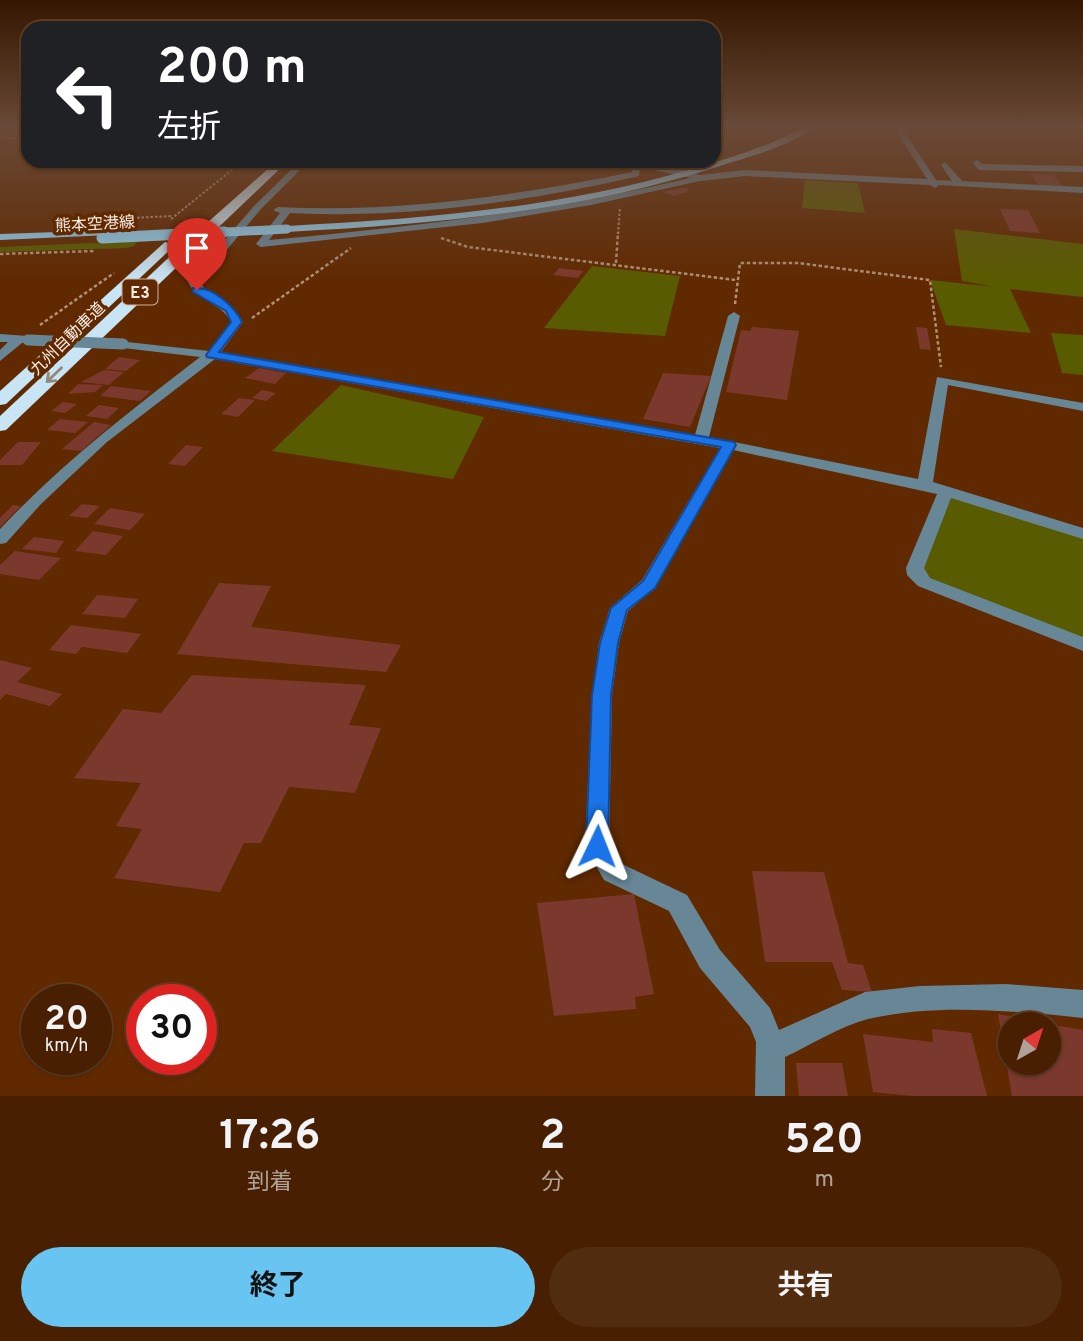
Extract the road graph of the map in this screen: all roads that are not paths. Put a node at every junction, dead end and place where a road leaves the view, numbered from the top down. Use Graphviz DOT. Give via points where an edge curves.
graph roads {
  1 [pos="245,179"];
  2 [pos="262,179"];
  3 [pos="286,179"];
  4 [pos="609,179"];
  5 [pos="654,179"];
  6 [pos="670,179"];
  7 [pos="843,179"];
  8 [pos="931,179"];
  9 [pos="956,179"];
  10 [pos="935,185"];
  11 [pos="961,186"];
  12 [pos="1083,190"];
  13 [pos="257,208"];
  14 [pos="288,211"];
  15 [pos="106,235"];
  16 [pos="0,237"];
  17 [pos="0,243"];
  18 [pos="734,316"];
  19 [pos="0,338"];
  20 [pos="23,340"];
  21 [pos="212,355"];
  22 [pos="0,357"];
  23 [pos="0,400"];
  24 [pos="1083,407"];
  25 [pos="0,426"];
  26 [pos="701,439"];
  27 [pos="729,445"];
  28 [pos="925,485"];
  29 [pos="946,491"];
  30 [pos="1083,534"];
  31 [pos="0,539"];
  32 [pos="1083,644"];
  33 [pos="1083,1004"];
  34 [pos="771,1048"];
  35 [pos="770,1096"];
  1 -- 23 [label="highway, 九州自動車道 / E3"];
  2 -- 25 [label="highway, 九州自動車道 / E3, one-way"];
  3 -- 13 [label="street"];
  4 -- 14 [label="street" via="538,193 412,207"];
  5 -- 15 [label="main road, 熊本空港線, bridge" via="490,207 289,227"];
  6 -- 14 [label="street" via="621,197 411,230 261,244"];
  7 -- 10 [label="street"];
  8 -- 10 [label="street"];
  9 -- 11 [label="street"];
  10 -- 11 [label="street"];
  11 -- 12 [label="street"];
  13 -- 14 [label="street"];
  13 -- 21 [label="street" via="194,282 201,295 230,309 237,322"];
  15 -- 16 [label="main road, 熊本空港線"];
  15 -- 17 [label="main road, 熊本空港線"];
  18 -- 26 [label="street"];
  19 -- 20 [label="street"];
  20 -- 21 [label="street, bridge" via="123,344"];
  20 -- 22 [label="street"];
  21 -- 26 [label="street"];
  21 -- 31 [label="street" via="102,439"];
  24 -- 28 [label="street" via="942,380"];
  26 -- 27 [label="street"];
  27 -- 28 [label="street"];
  27 -- 34 [label="street" via="649,584 619,608 602,695 597,846 613,872 678,903 710,959 760,1018"];
  28 -- 29 [label="street"];
  29 -- 30 [label="street"];
  29 -- 32 [label="street" via="916,575"];
  33 -- 34 [label="street" via="1006,997 920,999 866,1006"];
  34 -- 35 [label="street"];
}
